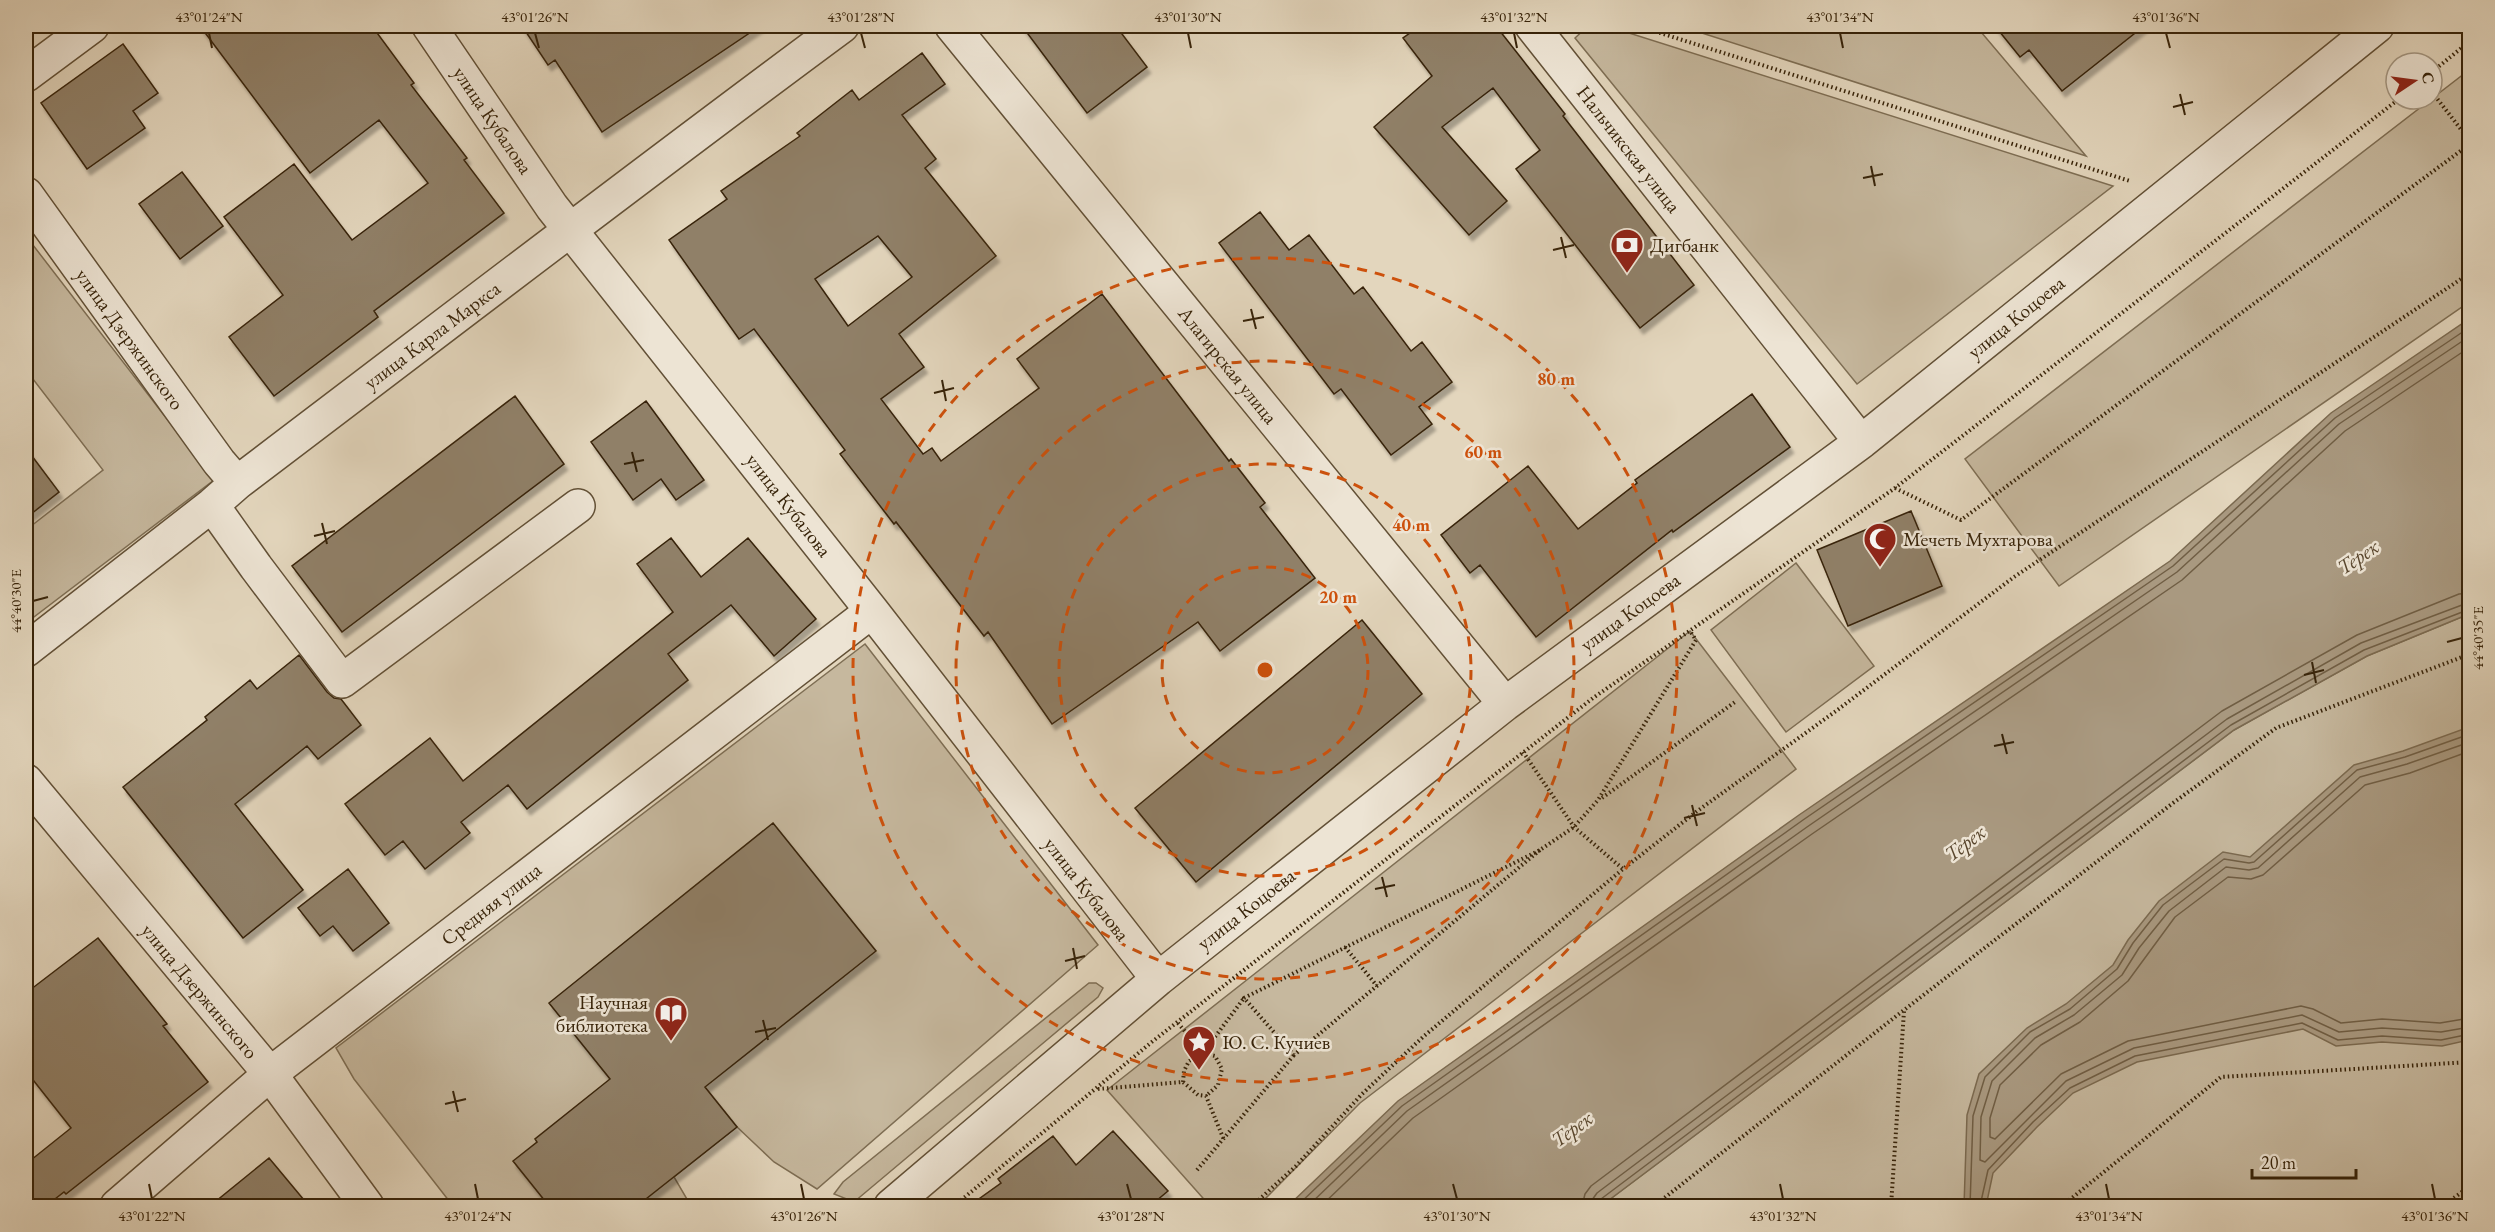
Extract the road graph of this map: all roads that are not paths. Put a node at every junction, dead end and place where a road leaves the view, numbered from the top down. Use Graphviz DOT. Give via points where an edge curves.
graph roads {
  1 [pos="93,26"];
  2 [pos="429,26"];
  3 [pos="842,26"];
  4 [pos="952,26"];
  5 [pos="1532,26"];
  6 [pos="2377,26"];
  7 [pos="26,75"];
  8 [pos="26,194"];
  9 [pos="570,229"];
  10 [pos="1861,442"];
  11 [pos="237,483"];
  12 [pos="212,505"];
  13 [pos="578,506"];
  14 [pos="872,611"];
  15 [pos="26,650"];
  16 [pos="1505,704"];
  17 [pos="26,781"];
  18 [pos="1158,979"];
  19 [pos="270,1074"];
  20 [pos="117,1206"];
  21 [pos="367,1206"];
  22 [pos="891,1206"];
  1 -- 7 [label="street"];
  2 -- 9 [label="street, улица Кубалова"];
  3 -- 9 [label="street, улица Карла Маркса"];
  4 -- 16 [label="street, Алагирская улица"];
  5 -- 10 [label="street, Нальчикская улица"];
  6 -- 10 [label="street, улица Коцоева"];
  8 -- 11 [label="street, улица Дзержинского"];
  9 -- 11 [label="street, улица Карла Маркса"];
  9 -- 14 [label="street, улица Кубалова"];
  10 -- 16 [label="street, улица Коцоева"];
  11 -- 12 [label="street, улица Карла Маркса"];
  12 -- 13 [label="street" via="342,681"];
  12 -- 15 [label="street, улица Карла Маркса"];
  14 -- 18 [label="street, улица Кубалова"];
  14 -- 19 [label="street, Средняя улица"];
  16 -- 18 [label="street, улица Коцоева"];
  17 -- 19 [label="street, улица Дзержинского"];
  18 -- 22 [label="street, улица Коцоева"];
  19 -- 20 [label="street, Средняя улица"];
  19 -- 21 [label="street, улица Дзержинского"];
}
